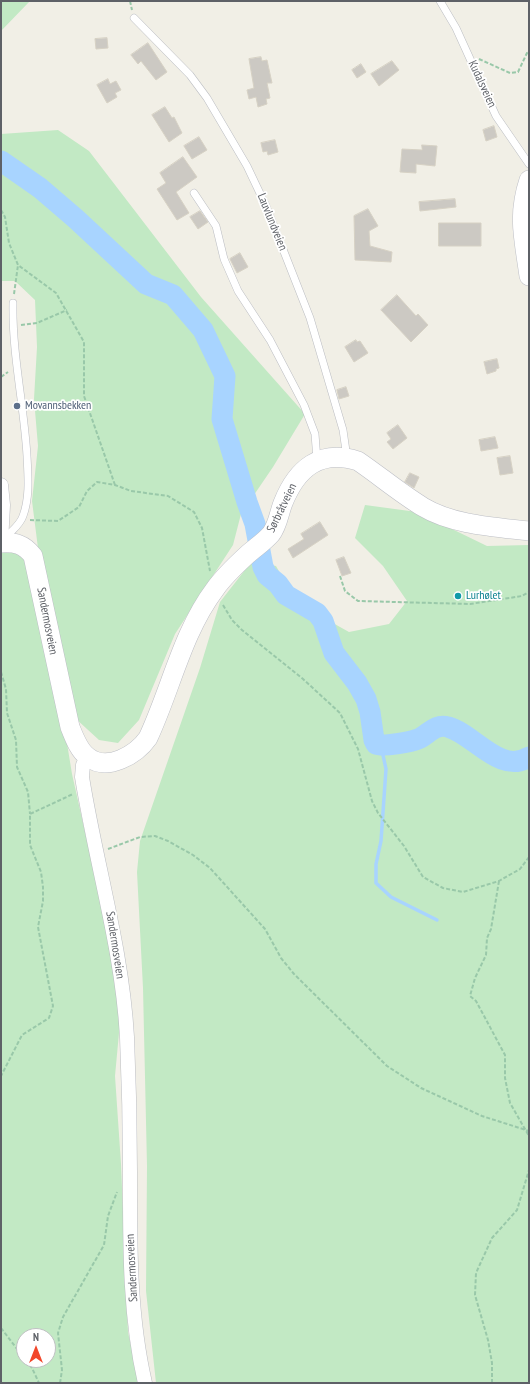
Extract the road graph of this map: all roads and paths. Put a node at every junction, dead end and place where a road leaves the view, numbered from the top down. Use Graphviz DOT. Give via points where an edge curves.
graph roads {
  1 [pos="440,1"];
  2 [pos="134,18"];
  3 [pos="529,52"];
  4 [pos="469,56"];
  5 [pos="529,164"];
  6 [pos="529,180"];
  7 [pos="194,193"];
  8 [pos="1,210"];
  9 [pos="18,265"];
  10 [pos="529,276"];
  11 [pos="13,303"];
  12 [pos="67,310"];
  13 [pos="13,326"];
  14 [pos="347,458"];
  15 [pos="317,460"];
  16 [pos="1,485"];
  17 [pos="115,485"];
  18 [pos="21,520"];
  19 [pos="529,531"];
  20 [pos="1,543"];
  21 [pos="340,576"];
  22 [pos="214,590"];
  23 [pos="529,592"];
  24 [pos="1,672"];
  25 [pos="88,758"];
  26 [pos="84,791"];
  27 [pos="30,814"];
  28 [pos="97,851"];
  29 [pos="529,857"];
  30 [pos="499,881"];
  31 [pos="1,1083"];
  32 [pos="525,1131"];
  33 [pos="529,1131"];
  34 [pos="529,1136"];
  35 [pos="529,1170"];
  36 [pos="118,1190"];
  37 [pos="1,1328"];
  38 [pos="16,1348"];
  39 [pos="32,1368"];
  40 [pos="39,1383"];
  41 [pos="60,1383"];
  42 [pos="145,1383"];
  43 [pos="492,1383"];
  1 -- 4 [label="lane, Kudalsveien"];
  2 -- 14 [label="lane, Lauvlundveien" via="144,31 182,65 197,84 250,172 310,318 343,430"];
  3 -- 4 [label="path" via="518,72 510,73"];
  4 -- 5 [label="lane, Kudalsveien" via="496,116"];
  6 -- 10 [label="street" via="521,220"];
  7 -- 15 [label="lane" via="216,226 224,259 238,291 274,346 304,405 315,434"];
  8 -- 9 [label="path" via="5,217 9,243"];
  9 -- 11 [label="path"];
  9 -- 12 [label="path" via="56,293"];
  11 -- 13 [label="lane"];
  12 -- 13 [label="path" via="38,323"];
  12 -- 17 [label="path" via="84,342 84,396"];
  13 -- 18 [label="lane" via="28,474 28,490"];
  14 -- 15 [label="street"];
  14 -- 19 [label="street" via="358,461 424,508 442,516"];
  15 -- 22 [label="street, Sørbråtveien" via="304,468 292,484 275,527 266,539 224,576"];
  16 -- 20 [label="street"];
  17 -- 18 [label="path" via="97,482 87,491 79,507 58,521"];
  17 -- 22 [label="path" via="131,491 168,496 194,512 202,528"];
  18 -- 20 [label="lane"];
  20 -- 25 [label="street, Sandermosveien" via="18,544 29,550 33,556 67,719 77,743"];
  21 -- 23 [label="path" via="345,591 358,601 470,604 522,596"];
  22 -- 25 [label="street, Sørbråtveien" via="195,621 156,720 142,746 116,761"];
  22 -- 30 [label="path" via="232,620 242,630 308,683 340,713 358,749 372,801 378,813 404,846 423,877 443,888 463,892"];
  24 -- 27 [label="path" via="6,690 7,713 16,740 16,767 28,792"];
  25 -- 26 [label="street, Sandermosveien" via="82,770"];
  26 -- 27 [label="path"];
  26 -- 28 [label="street, Sandermosveien"];
  27 -- 31 [label="path" via="30,845 44,887 44,901 38,927 53,1006 49,1018 22,1035 1,1076"];
  28 -- 32 [label="path" via="140,837 155,836 168,840 193,855 210,868 265,929 281,958 294,974 387,1066 421,1088 482,1116"];
  28 -- 42 [label="street, Sandermosveien" via="118,951 127,1036 132,1273 135,1323"];
  29 -- 30 [label="path" via="520,869"];
  30 -- 32 [label="path" via="486,955 470,996 476,1001 505,1055 505,1078 510,1103"];
  32 -- 33 [label="path"];
  32 -- 34 [label="path"];
  35 -- 43 [label="path" via="517,1210 500,1226 492,1238 476,1273 475,1295 488,1340"];
  36 -- 41 [label="path" via="108,1216 104,1245 63,1317 58,1332 62,1370"];
  37 -- 38 [label="path"];
  39 -- 40 [label="path"];
}
